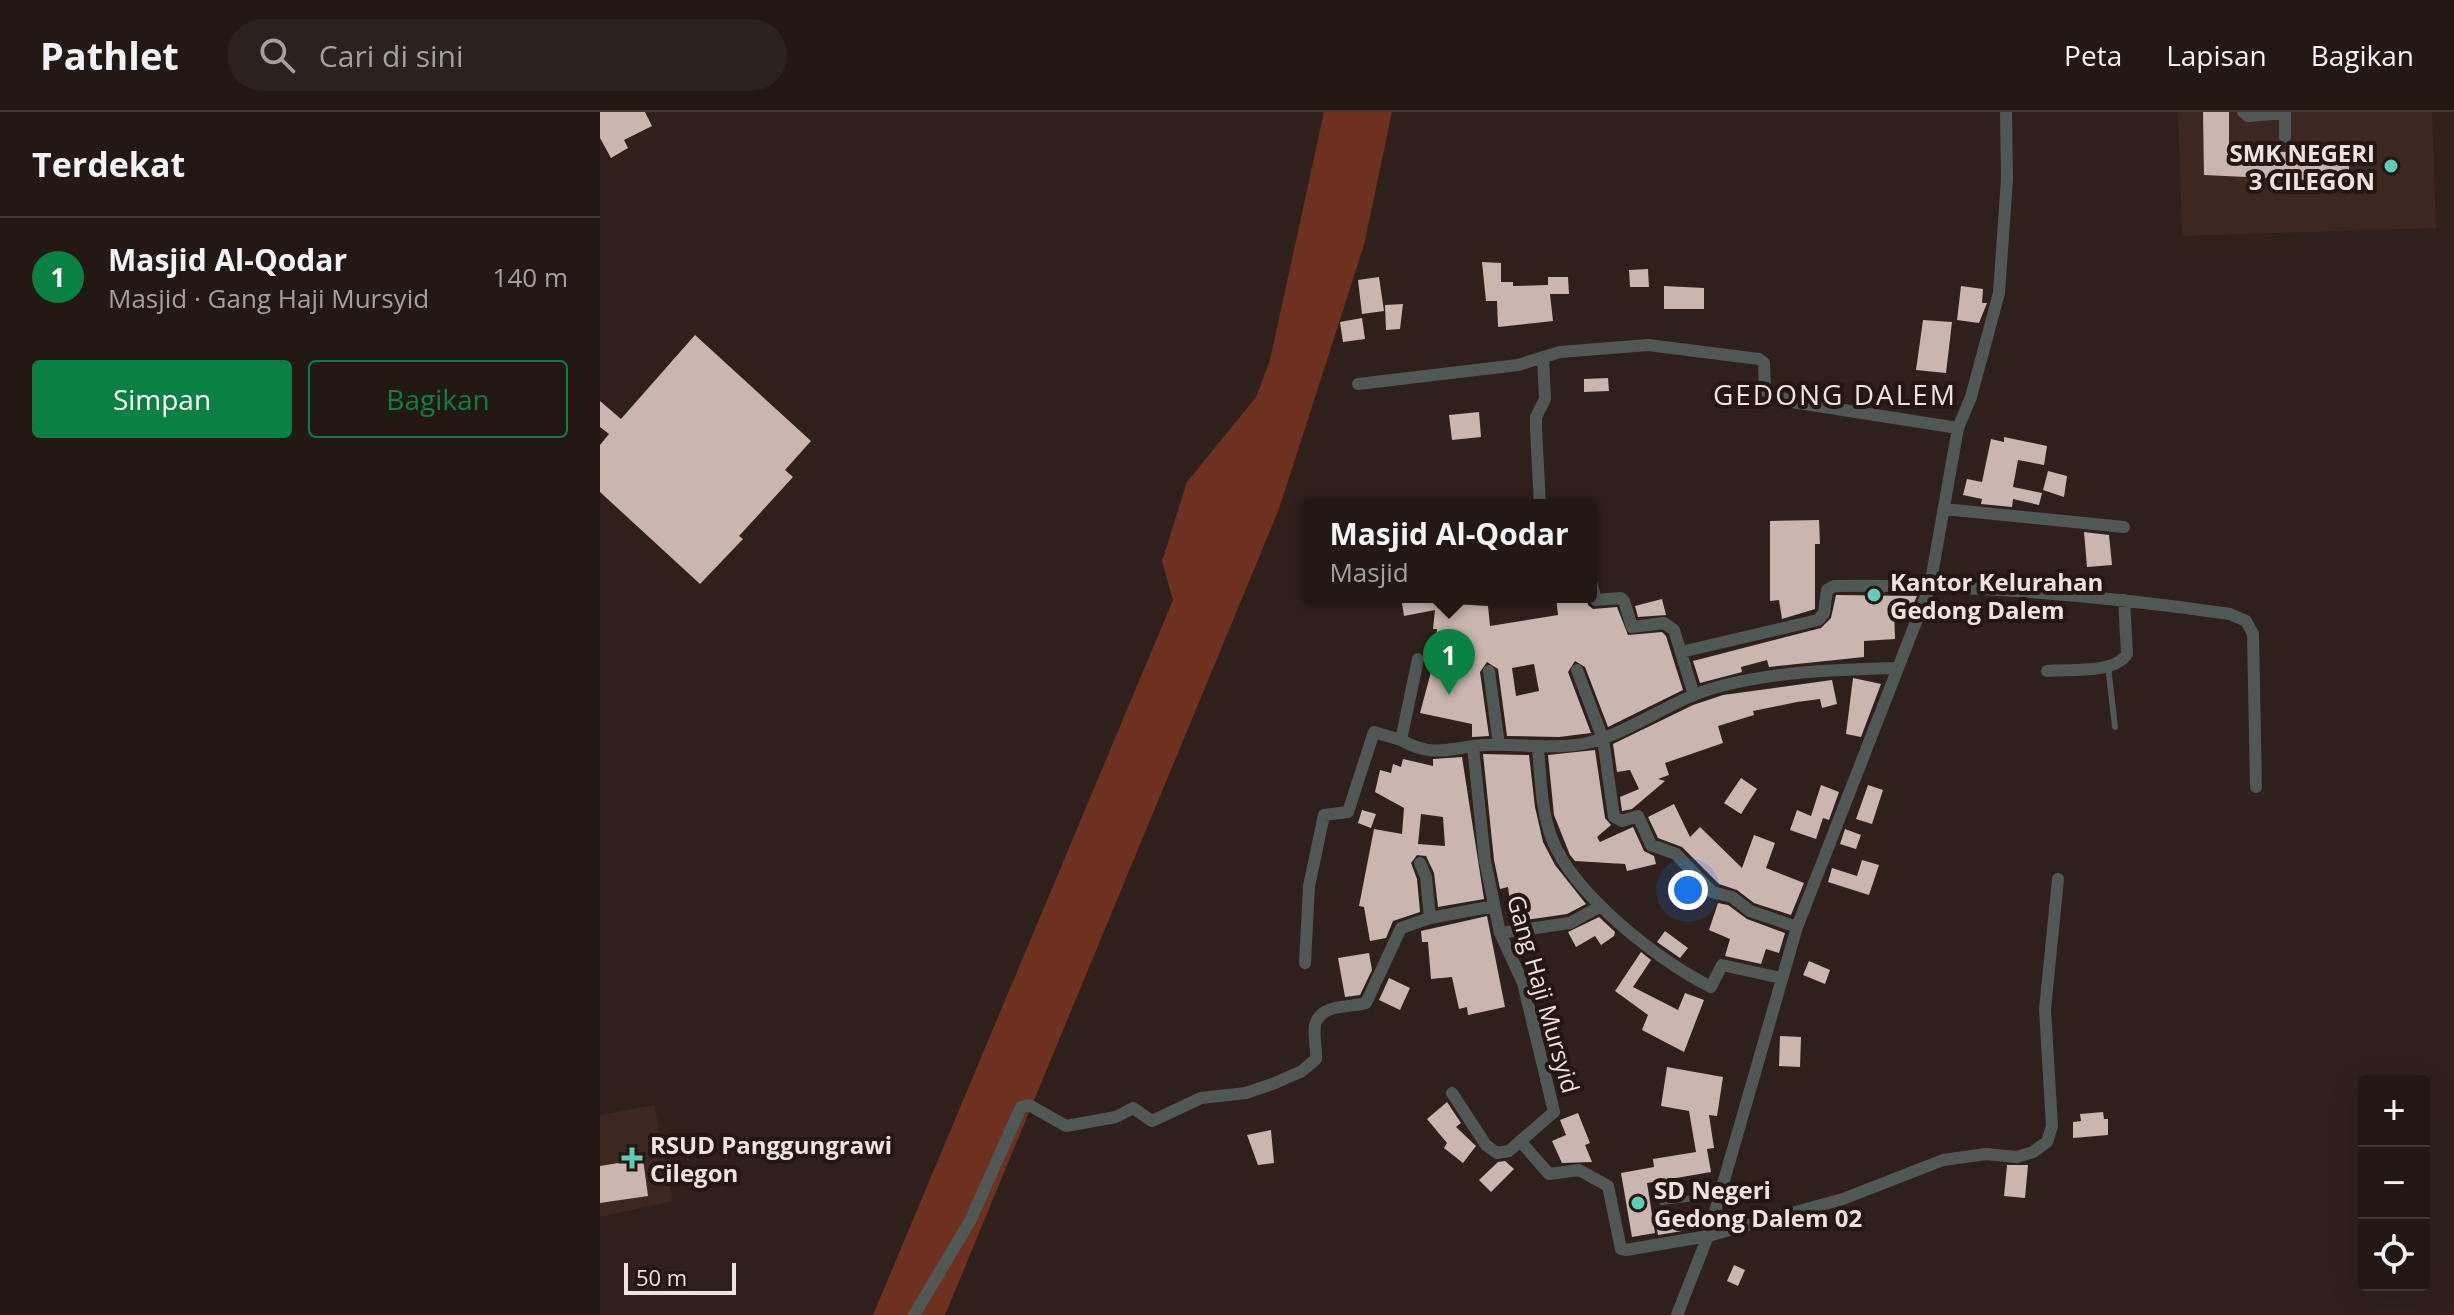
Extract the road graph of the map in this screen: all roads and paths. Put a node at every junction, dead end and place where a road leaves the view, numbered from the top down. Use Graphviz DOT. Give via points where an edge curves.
graph roads {
  1 [pos="2006,112"];
  2 [pos="2243,112"];
  3 [pos="2285,112"];
  4 [pos="2285,137"];
  5 [pos="1543,357"];
  6 [pos="1358,384"];
  7 [pos="1958,428"];
  8 [pos="1540,499"];
  9 [pos="1944,509"];
  10 [pos="2124,527"];
  11 [pos="1930,586"];
  12 [pos="2124,600"];
  13 [pos="1597,601"];
  14 [pos="1681,652"];
  15 [pos="1418,659"];
  16 [pos="2108,666"];
  17 [pos="1896,668"];
  18 [pos="1577,670"];
  19 [pos="1489,671"];
  20 [pos="2047,671"];
  21 [pos="1694,695"];
  22 [pos="2115,727"];
  23 [pos="1603,739"];
  24 [pos="1401,740"];
  25 [pos="1499,745"];
  26 [pos="1473,747"];
  27 [pos="1538,749"];
  28 [pos="2256,787"];
  29 [pos="1420,863"];
  30 [pos="2058,879"];
  31 [pos="1494,906"];
  32 [pos="1599,907"];
  33 [pos="1430,918"];
  34 [pos="1797,927"];
  35 [pos="1500,933"];
  36 [pos="1305,963"];
  37 [pos="1781,978"];
  38 [pos="1452,1093"];
  39 [pos="1521,1142"];
  40 [pos="1718,1195"];
  41 [pos="1662,1202"];
  42 [pos="1708,1236"];
  43 [pos="914,1315"];
  44 [pos="1677,1315"];
  1 -- 7 [label="street" via="1999,293"];
  2 -- 3 [label="street"];
  3 -- 4 [label="street"];
  5 -- 6 [label="street" via="1518,365"];
  5 -- 7 [label="street" via="1648,345 1734,354 1764,363 1765,391 1774,397"];
  5 -- 8 [label="street" via="1545,399 1536,417"];
  7 -- 9 [label="street"];
  9 -- 10 [label="street"];
  9 -- 11 [label="street"];
  11 -- 12 [label="street"];
  11 -- 14 [label="street" via="1832,587 1821,618"];
  11 -- 17 [label="street"];
  12 -- 16 [label="street" via="2127,654"];
  12 -- 28 [label="street" via="2230,614 2251,628 2256,651"];
  13 -- 14 [label="street" via="1621,598 1633,628 1668,625 1676,632"];
  14 -- 21 [label="street"];
  15 -- 24 [label="street"];
  16 -- 20 [label="street"];
  16 -- 22 [label="lane"];
  17 -- 21 [label="street" via="1790,672"];
  17 -- 34 [label="street"];
  18 -- 23 [label="street"];
  19 -- 25 [label="street"];
  21 -- 23 [label="street"];
  23 -- 27 [label="street"];
  23 -- 34 [label="street" via="1614,817 1622,821 1638,816 1651,845 1676,854 1712,892"];
  24 -- 26 [label="street" via="1448,752"];
  24 -- 36 [label="street" via="1374,732 1348,812 1324,815 1311,871"];
  25 -- 26 [label="street"];
  25 -- 27 [label="street"];
  26 -- 31 [label="street, Gang Haji Mursyid"];
  27 -- 32 [label="street" via="1551,837"];
  29 -- 33 [label="street"];
  30 -- 42 [label="street" via="2045,1009 2052,1126 2047,1142 2017,1157 1986,1154 1943,1160 1843,1199"];
  31 -- 33 [label="street"];
  31 -- 35 [label="street, Gang Haji Mursyid"];
  32 -- 35 [label="street" via="1570,923"];
  32 -- 37 [label="street" via="1667,964 1711,987 1722,965"];
  33 -- 43 [label="street" via="1401,928 1366,1003 1329,1010 1318,1018 1316,1059 1286,1078 1246,1093 1195,1100 1152,1121 1133,1108 1116,1117 1066,1126 1029,1105 1021,1107 970,1221"];
  34 -- 37 [label="street"];
  35 -- 39 [label="street, Gang Haji Mursyid" via="1523,983 1554,1106 1550,1117"];
  37 -- 40 [label="street"];
  38 -- 39 [label="street" via="1497,1153"];
  39 -- 42 [label="street" via="1549,1174 1579,1170 1608,1186 1621,1249"];
  40 -- 41 [label="lane"];
  40 -- 42 [label="street"];
  42 -- 44 [label="street"];
}
